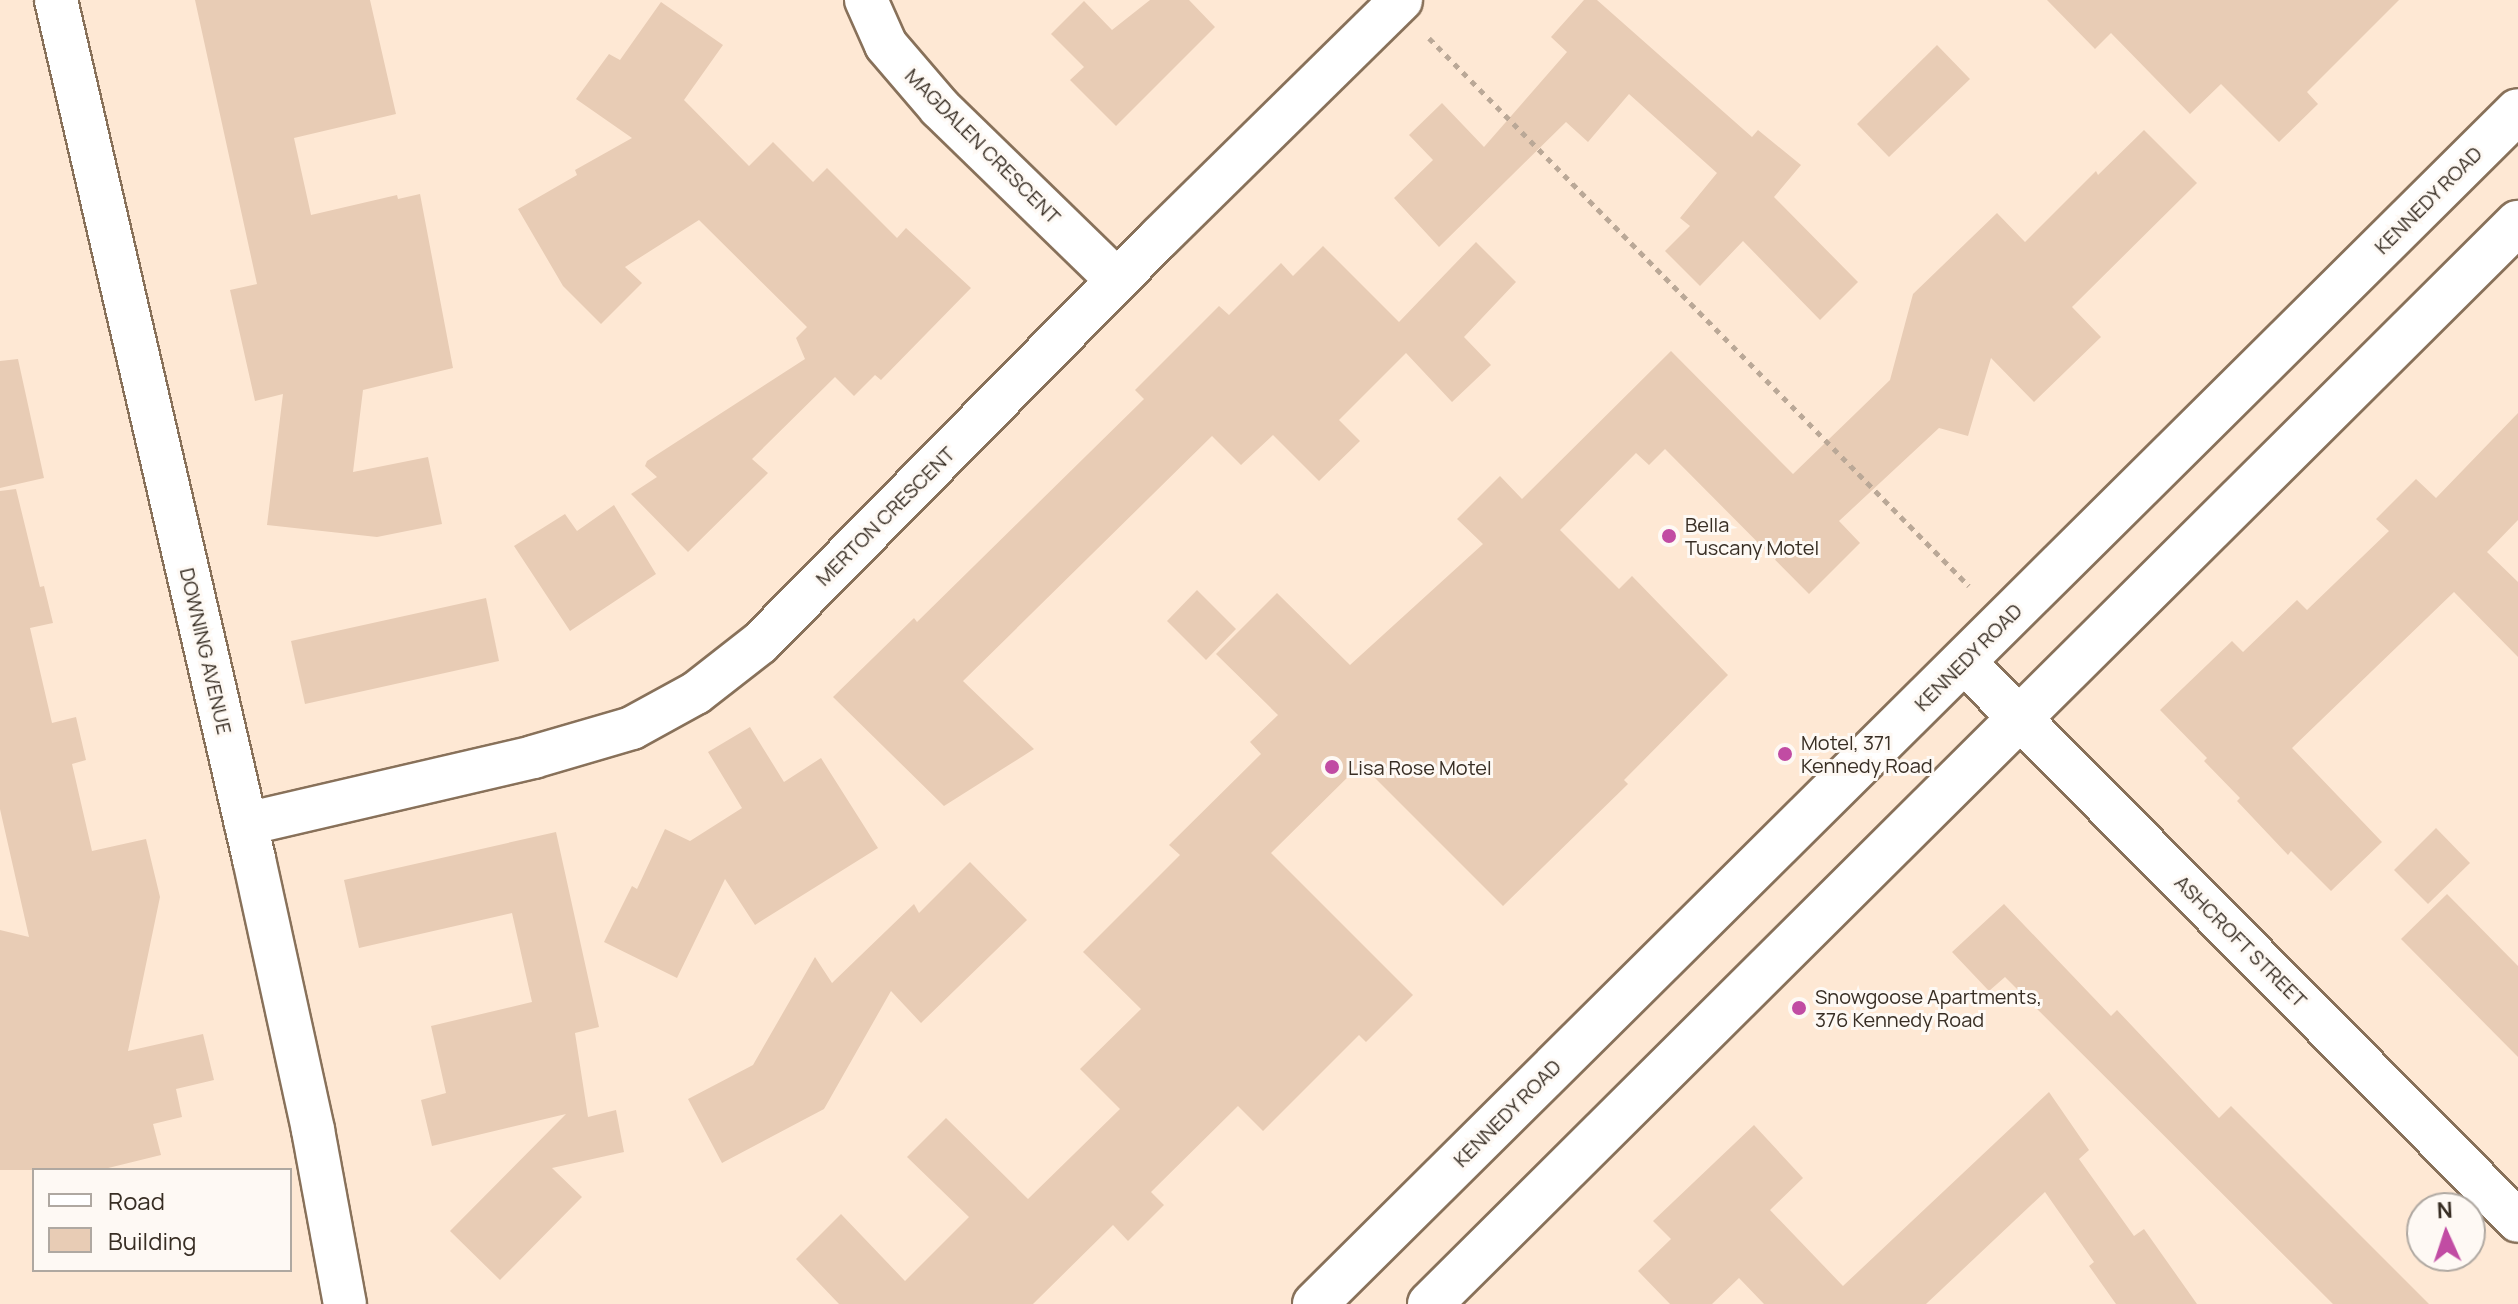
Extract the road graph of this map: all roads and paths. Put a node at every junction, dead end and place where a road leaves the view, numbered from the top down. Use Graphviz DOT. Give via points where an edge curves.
graph roads {
  1 [pos="56,0"];
  2 [pos="866,0"];
  3 [pos="1396,6"];
  4 [pos="2518,111"];
  5 [pos="2518,223"];
  6 [pos="1117,280"];
  7 [pos="2004,621"];
  8 [pos="1963,661"];
  9 [pos="2020,717"];
  10 [pos="246,824"];
  11 [pos="2518,1221"];
  12 [pos="345,1304"];
  13 [pos="1315,1304"];
  14 [pos="1430,1304"];
  1 -- 10 [label="street, DOWNING AVENUE"];
  2 -- 6 [label="street, MAGDALEN CRESCENT" via="886,45 940,108"];
  3 -- 6 [label="street, MERTON CRESCENT"];
  3 -- 7 [label="path"];
  4 -- 7 [label="main road, KENNEDY ROAD"];
  5 -- 9 [label="main road"];
  6 -- 10 [label="street, MERTON CRESCENT" via="760,643 696,693 632,728 533,757"];
  7 -- 8 [label="main road, KENNEDY ROAD"];
  8 -- 9 [label="street, ASHCROFT STREET"];
  8 -- 13 [label="main road, KENNEDY ROAD"];
  9 -- 11 [label="street, ASHCROFT STREET"];
  9 -- 14 [label="main road"];
  10 -- 12 [label="street, DOWNING AVENUE"];
}
